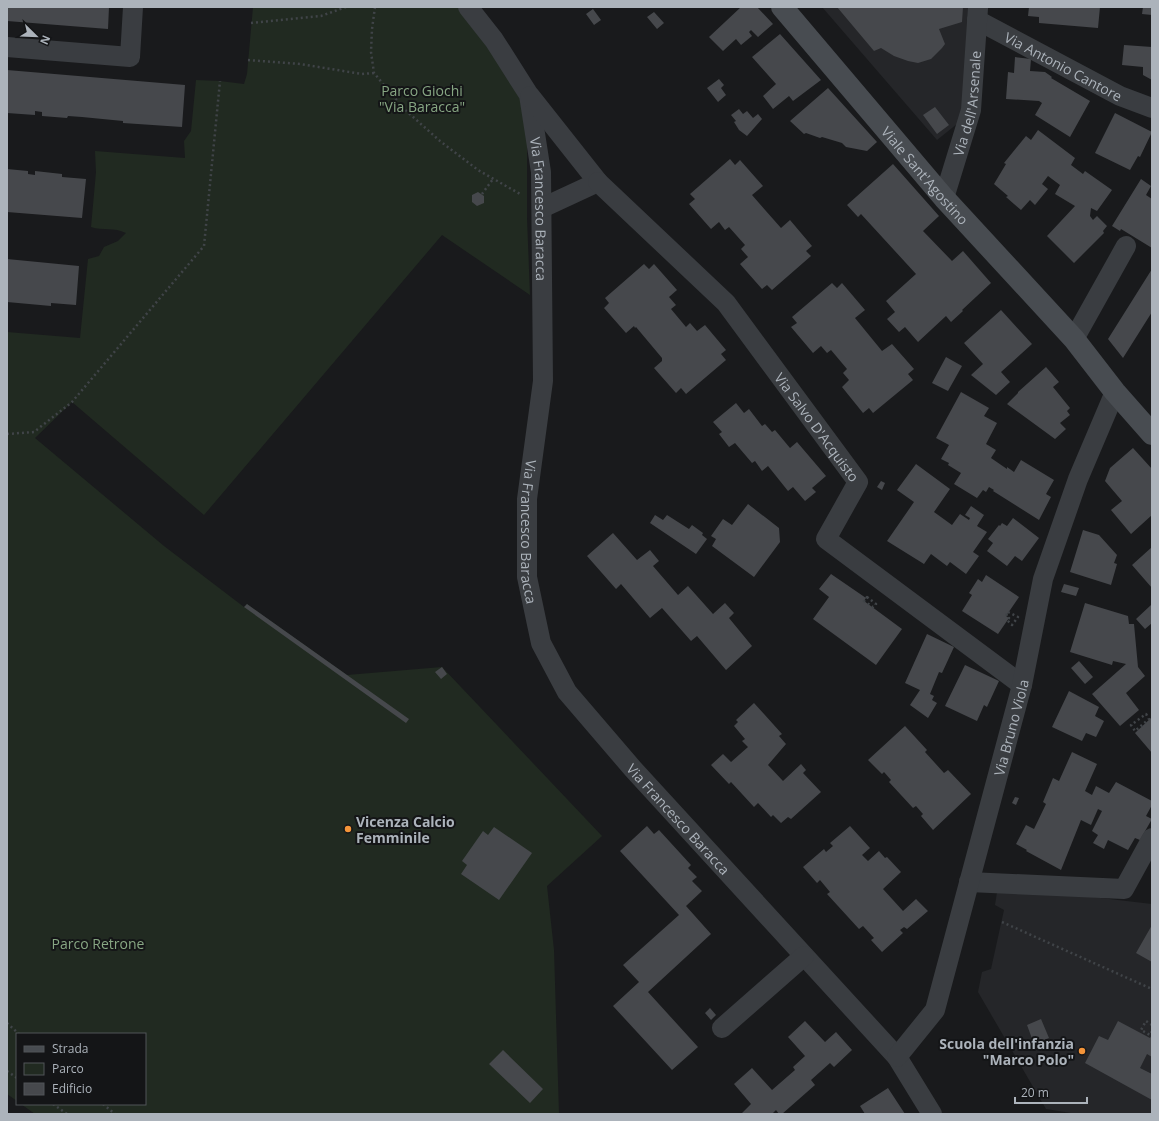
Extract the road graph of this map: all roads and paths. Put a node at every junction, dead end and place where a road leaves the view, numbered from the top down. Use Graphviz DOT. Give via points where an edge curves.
graph roads {
  1 [pos="133,7"];
  2 [pos="346,7"];
  3 [pos="375,7"];
  4 [pos="468,7"];
  5 [pos="782,7"];
  6 [pos="978,14"];
  7 [pos="251,23"];
  8 [pos="7,47"];
  9 [pos="248,60"];
  10 [pos="374,73"];
  11 [pos="220,81"];
  12 [pos="529,95"];
  13 [pos="1152,108"];
  14 [pos="493,178"];
  15 [pos="598,182"];
  16 [pos="482,194"];
  17 [pos="944,198"];
  18 [pos="542,208"];
  19 [pos="1126,246"];
  20 [pos="1074,339"];
  21 [pos="1115,392"];
  22 [pos="7,434"];
  23 [pos="1152,434"];
  24 [pos="1022,684"];
  25 [pos="1146,714"];
  26 [pos="1152,838"];
  27 [pos="969,882"];
  28 [pos="1002,922"];
  29 [pos="804,956"];
  30 [pos="1152,989"];
  31 [pos="7,1023"];
  32 [pos="1152,1025"];
  33 [pos="722,1028"];
  34 [pos="1152,1032"];
  35 [pos="18,1033"];
  36 [pos="897,1057"];
  37 [pos="7,1071"];
  38 [pos="16,1077"];
  39 [pos="54,1105"];
  40 [pos="104,1105"];
  41 [pos="67,1114"];
  42 [pos="115,1114"];
  43 [pos="932,1114"];
  1 -- 8 [label="street" via="130,56"];
  2 -- 7 [label="path" via="321,16"];
  3 -- 10 [label="path" via="371,52"];
  4 -- 12 [label="street, Via Francesco Baracca" via="494,40"];
  5 -- 17 [label="main road, Viale Sant'Agostino"];
  6 -- 13 [label="street, Via Antonio Cantore" via="1120,96"];
  6 -- 17 [label="street, Via dell'Arsenale" via="971,110"];
  9 -- 10 [label="path" via="300,64 362,74"];
  10 -- 14 [label="path" via="403,108 440,141 478,170"];
  11 -- 22 [label="path" via="204,246 72,402 34,432"];
  12 -- 15 [label="street"];
  12 -- 18 [label="street, Via Francesco Baracca" via="541,172"];
  14 -- 16 [label="path"];
  14 -- 18 [label="path"];
  15 -- 18 [label="street"];
  15 -- 24 [label="street, Via Salvo D'Acquisto" via="726,303 858,482 826,538"];
  17 -- 20 [label="main road, Viale Sant'Agostino"];
  18 -- 29 [label="street, Via Francesco Baracca" via="543,381 527,499 528,577 541,643 567,692 633,769"];
  19 -- 20 [label="street"];
  20 -- 21 [label="main road, Viale Sant'Agostino"];
  21 -- 23 [label="main road, Viale Sant'Agostino"];
  21 -- 24 [label="street, Via Bruno Viola" via="1078,479 1043,579"];
  24 -- 27 [label="street, Via Bruno Viola"];
  25 -- 25 [label="path" via="1149,719 1135,731 1131,725"];
  26 -- 27 [label="street" via="1124,889"];
  27 -- 36 [label="street, Via Bruno Viola" via="935,1010"];
  28 -- 30 [label="path"];
  29 -- 33 [label="street"];
  29 -- 36 [label="street, Via Francesco Baracca"];
  31 -- 35 [label="path"];
  32 -- 34 [label="path" via="1146,1021 1141,1030 1150,1035"];
  36 -- 43 [label="street, Via Francesco Baracca"];
  37 -- 38 [label="path"];
  39 -- 41 [label="path"];
  40 -- 42 [label="path"];
}
